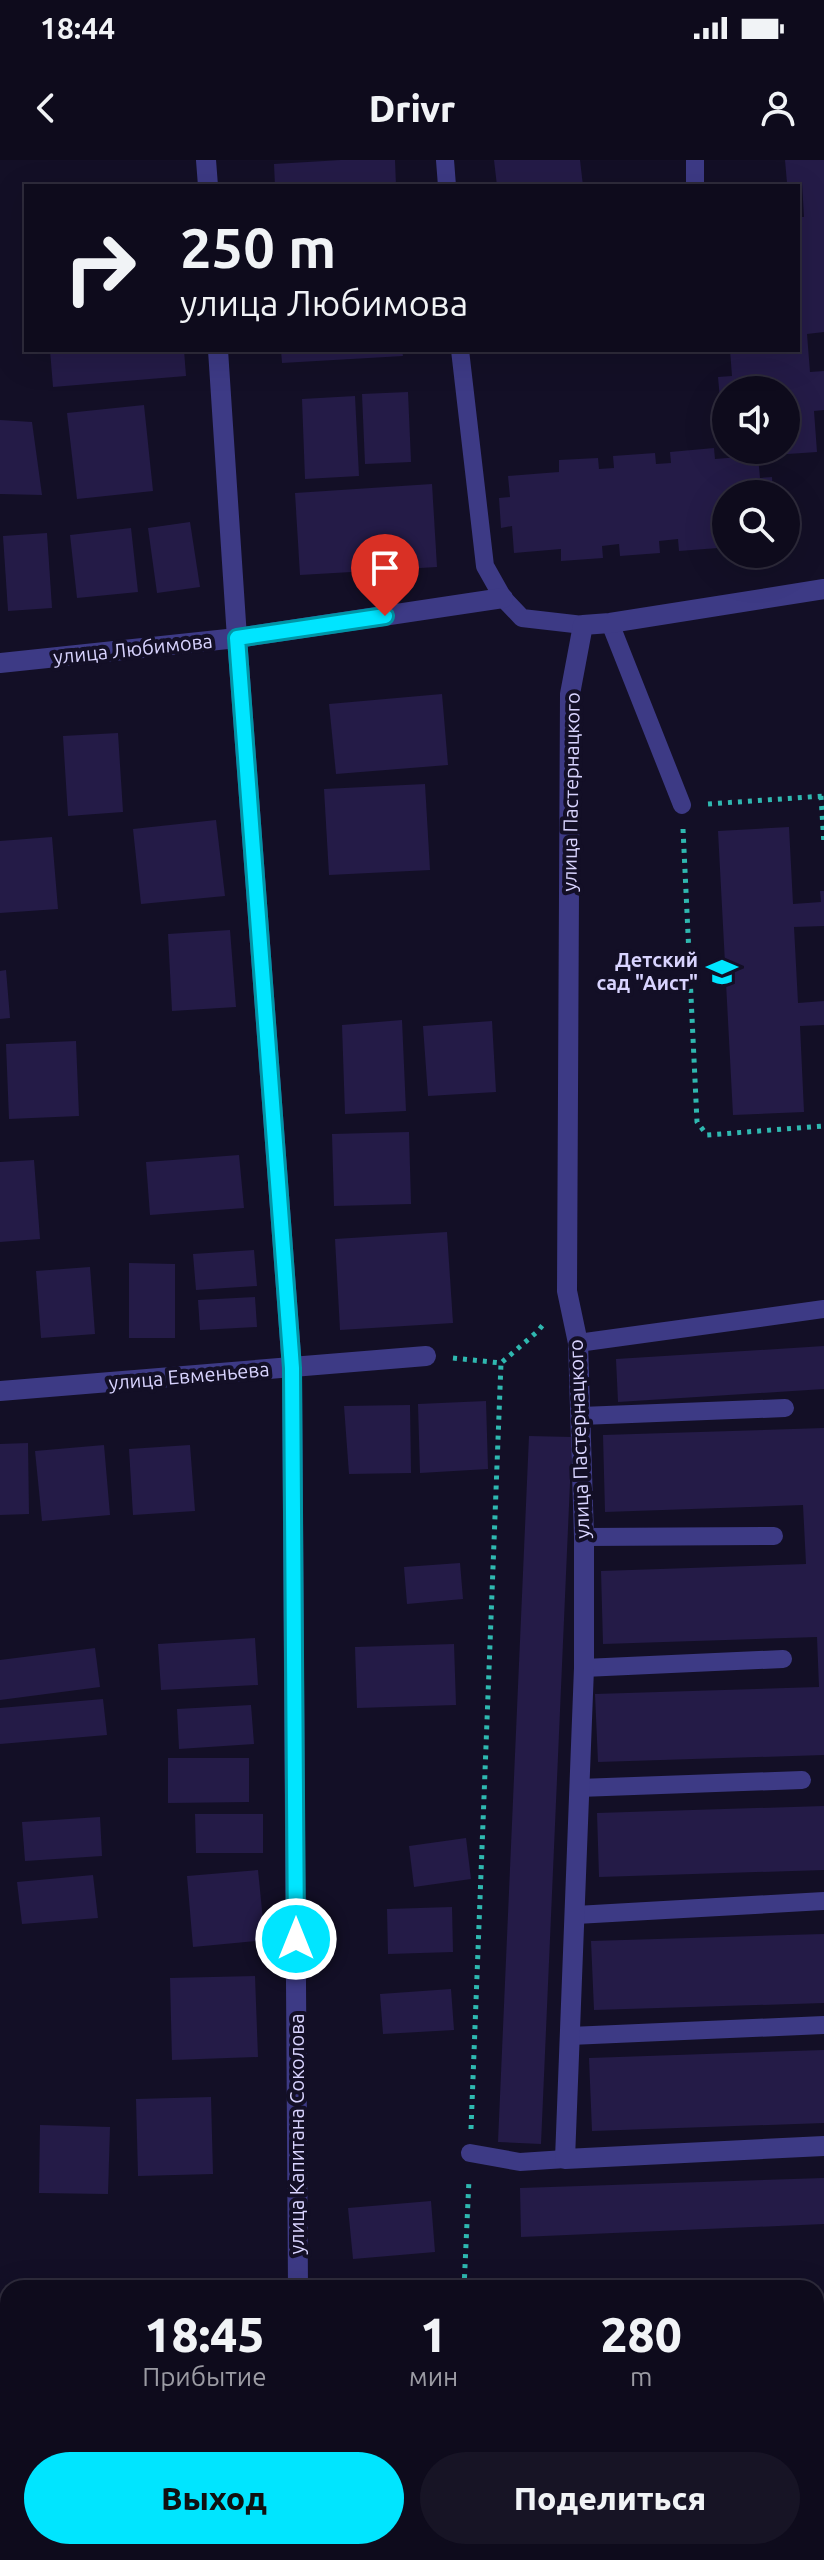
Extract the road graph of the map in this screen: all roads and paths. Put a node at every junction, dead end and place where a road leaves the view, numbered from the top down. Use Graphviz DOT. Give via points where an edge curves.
graph roads {
  1 [pos="206,160"];
  2 [pos="445,160"];
  3 [pos="695,160"];
  4 [pos="208,184"];
  5 [pos="447,184"];
  6 [pos="695,184"];
  7 [pos="218,352"];
  8 [pos="460,352"];
  9 [pos="824,589"];
  10 [pos="503,598"];
  11 [pos="610,623"];
  12 [pos="583,625"];
  13 [pos="237,638"];
  14 [pos="0,663"];
  15 [pos="822,796"];
  16 [pos="682,805"];
  17 [pos="824,845"];
  18 [pos="824,1126"];
  19 [pos="567,1291"];
  20 [pos="824,1309"];
  21 [pos="578,1343"];
  22 [pos="426,1356"];
  23 [pos="501,1363"];
  24 [pos="292,1368"];
  25 [pos="0,1391"];
  26 [pos="785,1408"];
  27 [pos="581,1416"];
  28 [pos="774,1536"];
  29 [pos="584,1537"];
  30 [pos="783,1659"];
  31 [pos="584,1668"];
  32 [pos="802,1780"];
  33 [pos="579,1788"];
  34 [pos="824,1901"];
  35 [pos="576,1915"];
  36 [pos="824,2025"];
  37 [pos="570,2036"];
  38 [pos="824,2146"];
  39 [pos="470,2153"];
  40 [pos="565,2159"];
  41 [pos="298,2280"];
  42 [pos="464,2280"];
  1 -- 4 [label="street"];
  2 -- 5 [label="lane"];
  3 -- 6 [label="lane"];
  7 -- 13 [label="street, улица Капитана Соколова"];
  8 -- 10 [label="lane" via="485,566"];
  9 -- 11 [label="street"];
  10 -- 12 [label="lane" via="522,618"];
  10 -- 13 [label="street, улица Любимова"];
  11 -- 12 [label="street"];
  11 -- 16 [label="lane"];
  12 -- 19 [label="street, улица Пастернацкого" via="570,694"];
  13 -- 14 [label="street, улица Любимова"];
  13 -- 24 [label="street, улица Капитана Соколова"];
  15 -- 16 [label="path"];
  15 -- 17 [label="path"];
  16 -- 18 [label="path" via="697,1122 707,1135"];
  19 -- 21 [label="street, улица Пастернацкого"];
  19 -- 23 [label="path" via="538,1331"];
  20 -- 21 [label="lane"];
  21 -- 27 [label="street, улица Пастернацкого"];
  22 -- 23 [label="path"];
  22 -- 24 [label="street, улица Евменьева"];
  23 -- 39 [label="path"];
  24 -- 25 [label="street, улица Евменьева"];
  24 -- 41 [label="street, улица Капитана Соколова"];
  26 -- 27 [label="lane"];
  27 -- 29 [label="street, улица Пастернацкого"];
  28 -- 29 [label="lane"];
  29 -- 31 [label="street, улица Пастернацкого"];
  30 -- 31 [label="lane"];
  31 -- 33 [label="street, улица Пастернацкого"];
  32 -- 33 [label="lane"];
  33 -- 35 [label="street, улица Пастернацкого"];
  34 -- 35 [label="lane"];
  35 -- 37 [label="street, улица Пастернацкого"];
  36 -- 37 [label="lane"];
  37 -- 40 [label="street, улица Пастернацкого"];
  38 -- 40 [label="street"];
  39 -- 40 [label="lane" via="520,2162"];
  39 -- 42 [label="path"];
}
